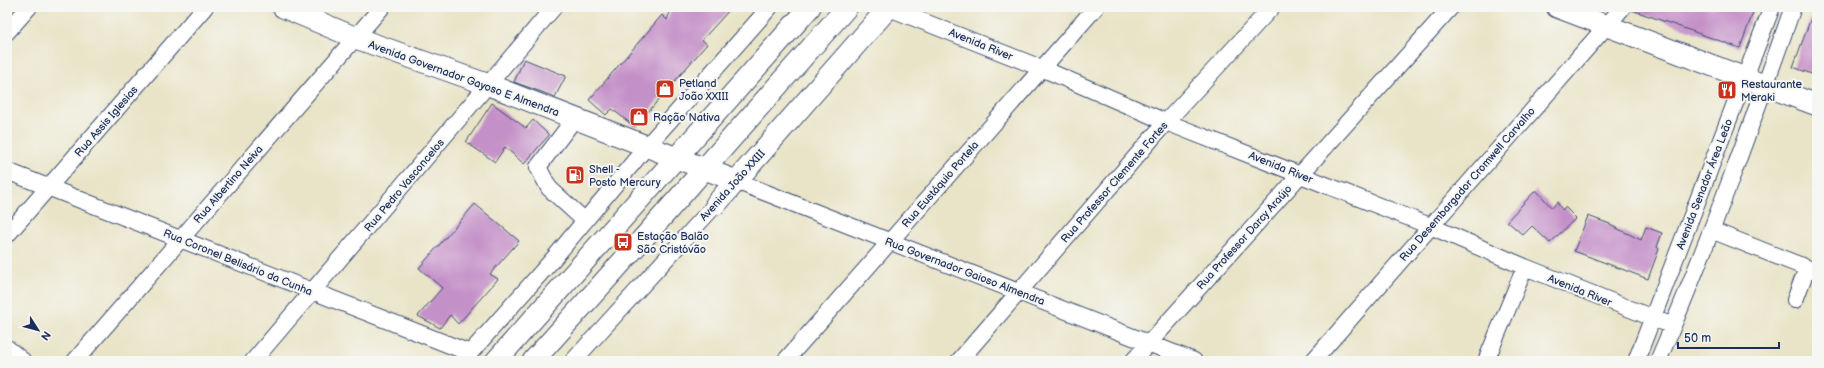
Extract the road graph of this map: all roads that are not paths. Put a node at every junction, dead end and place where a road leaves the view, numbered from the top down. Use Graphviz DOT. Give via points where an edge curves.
graph roads {
  1 [pos="29,7"];
  2 [pos="206,7"];
  3 [pos="283,7"];
  4 [pos="382,7"];
  5 [pos="554,7"];
  6 [pos="770,7"];
  7 [pos="810,7"];
  8 [pos="847,7"];
  9 [pos="889,7"];
  10 [pos="1096,7"];
  11 [pos="1272,7"];
  12 [pos="1452,7"];
  13 [pos="1557,7"];
  14 [pos="1623,7"];
  15 [pos="1772,7"];
  16 [pos="1793,7"];
  17 [pos="1606,26"];
  18 [pos="7,32"];
  19 [pos="356,38"];
  20 [pos="1041,68"];
  21 [pos="1745,78"];
  22 [pos="489,85"];
  23 [pos="1765,86"];
  24 [pos="1817,105"];
  25 [pos="575,118"];
  26 [pos="1166,122"];
  27 [pos="647,146"];
  28 [pos="676,157"];
  29 [pos="705,168"];
  30 [pos="7,171"];
  31 [pos="1300,175"];
  32 [pos="736,181"];
  33 [pos="48,187"];
  34 [pos="716,204"];
  35 [pos="585,221"];
  36 [pos="1430,226"];
  37 [pos="1711,230"];
  38 [pos="7,235"];
  39 [pos="181,238"];
  40 [pos="890,242"];
  41 [pos="1525,268"];
  42 [pos="1812,270"];
  43 [pos="313,292"];
  44 [pos="1018,292"];
  45 [pos="1795,300"];
  46 [pos="1653,319"];
  47 [pos="1673,326"];
  48 [pos="1148,344"];
  49 [pos="7,348"];
  50 [pos="466,357"];
  51 [pos="23,361"];
  52 [pos="75,361"];
  53 [pos="253,361"];
  54 [pos="496,361"];
  55 [pos="533,361"];
  56 [pos="573,361"];
  57 [pos="786,361"];
  58 [pos="959,361"];
  59 [pos="1133,361"];
  60 [pos="1194,361"];
  61 [pos="1313,361"];
  62 [pos="1486,361"];
  63 [pos="1636,361"];
  64 [pos="1658,361"];
  1 -- 18 [label="street"];
  2 -- 33 [label="street, Rua Assis Iglesias"];
  3 -- 19 [label="main road, Avenida Governador Gayoso E Almendra"];
  4 -- 19 [label="street, Rua Albertino Neiva"];
  5 -- 22 [label="street, Rua Pedro Vasconcelos"];
  6 -- 27 [label="street"];
  7 -- 28 [label="main road"];
  8 -- 29 [label="main road"];
  9 -- 20 [label="street, Avenida River"];
  9 -- 32 [label="main road, Avenida João XXIII"];
  10 -- 20 [label="street, Rua Eustáquio Portela"];
  11 -- 26 [label="street, Rua Professor Clemente Fortes"];
  12 -- 31 [label="street, Rua Professor Darcy Araújo"];
  13 -- 17 [label="main road"];
  14 -- 17 [label="street, Rua Desembargador Cromwell Carvalho"];
  15 -- 21 [label="street, Avenida Senador Área Leão"];
  16 -- 23 [label="street, Avenida Senador Área Leão"];
  17 -- 21 [label="main road"];
  17 -- 36 [label="street, Rua Desembargador Cromwell Carvalho"];
  19 -- 22 [label="main road, Avenida Governador Gayoso E Almendra"];
  19 -- 39 [label="street, Rua Albertino Neiva"];
  20 -- 26 [label="street, Avenida River"];
  20 -- 40 [label="street, Rua Eustáquio Portela"];
  21 -- 23 [label="main road"];
  21 -- 46 [label="street, Avenida Senador Área Leão"];
  22 -- 25 [label="main road, Avenida Governador Gayoso E Almendra"];
  22 -- 43 [label="street, Rua Pedro Vasconcelos"];
  23 -- 24 [label="main road"];
  23 -- 37 [label="street, Avenida Senador Área Leão"];
  25 -- 27 [label="main road, Avenida Governador Gayoso E Almendra"];
  25 -- 35 [label="street" via="538,166 549,188"];
  26 -- 31 [label="street, Avenida River"];
  26 -- 44 [label="street, Rua Professor Clemente Fortes"];
  27 -- 28 [label="main road, Avenida Governador Gayoso E Almendra"];
  27 -- 35 [label="street"];
  28 -- 29 [label="main road, Avenida Governador Gayoso E Almendra"];
  28 -- 54 [label="main road"];
  29 -- 32 [label="main road, Avenida Governador Gayoso E Almendra"];
  29 -- 55 [label="main road"];
  30 -- 33 [label="street, Rua Coronel Belisário da Cunha"];
  31 -- 36 [label="street, Avenida River"];
  31 -- 48 [label="street, Rua Professor Darcy Araújo"];
  32 -- 34 [label="main road, Avenida João XXIII"];
  32 -- 40 [label="street, Rua Governador Gaioso Almendra"];
  33 -- 38 [label="street, Rua Assis Iglesias"];
  33 -- 39 [label="street, Rua Coronel Belisário da Cunha"];
  34 -- 56 [label="street, Avenida João XXIII"];
  35 -- 50 [label="street"];
  36 -- 41 [label="street, Avenida River"];
  36 -- 61 [label="street, Rua Desembargador Cromwell Carvalho"];
  37 -- 42 [label="street"];
  37 -- 47 [label="street, Avenida Senador Área Leão"];
  39 -- 43 [label="street, Rua Coronel Belisário da Cunha"];
  39 -- 52 [label="street, Rua Albertino Neiva"];
  40 -- 44 [label="street, Rua Governador Gaioso Almendra"];
  40 -- 57 [label="street, Rua Eustáquio Portela"];
  41 -- 46 [label="street, Avenida River"];
  41 -- 62 [label="street"];
  42 -- 45 [label="street"];
  43 -- 50 [label="street, Rua Coronel Belisário da Cunha"];
  43 -- 53 [label="street, Rua Pedro Vasconcelos"];
  44 -- 48 [label="street, Rua Governador Gaioso Almendra"];
  44 -- 58 [label="street, Rua Professor Clemente Fortes"];
  46 -- 47 [label="street, Avenida River"];
  46 -- 63 [label="street, Avenida Senador Área Leão"];
  47 -- 64 [label="street, Avenida Senador Área Leão"];
  48 -- 59 [label="street, Rua Professor Darcy Araújo"];
  48 -- 60 [label="street, Rua Governador Gaioso Almendra"];
  49 -- 51 [label="street"];
}
